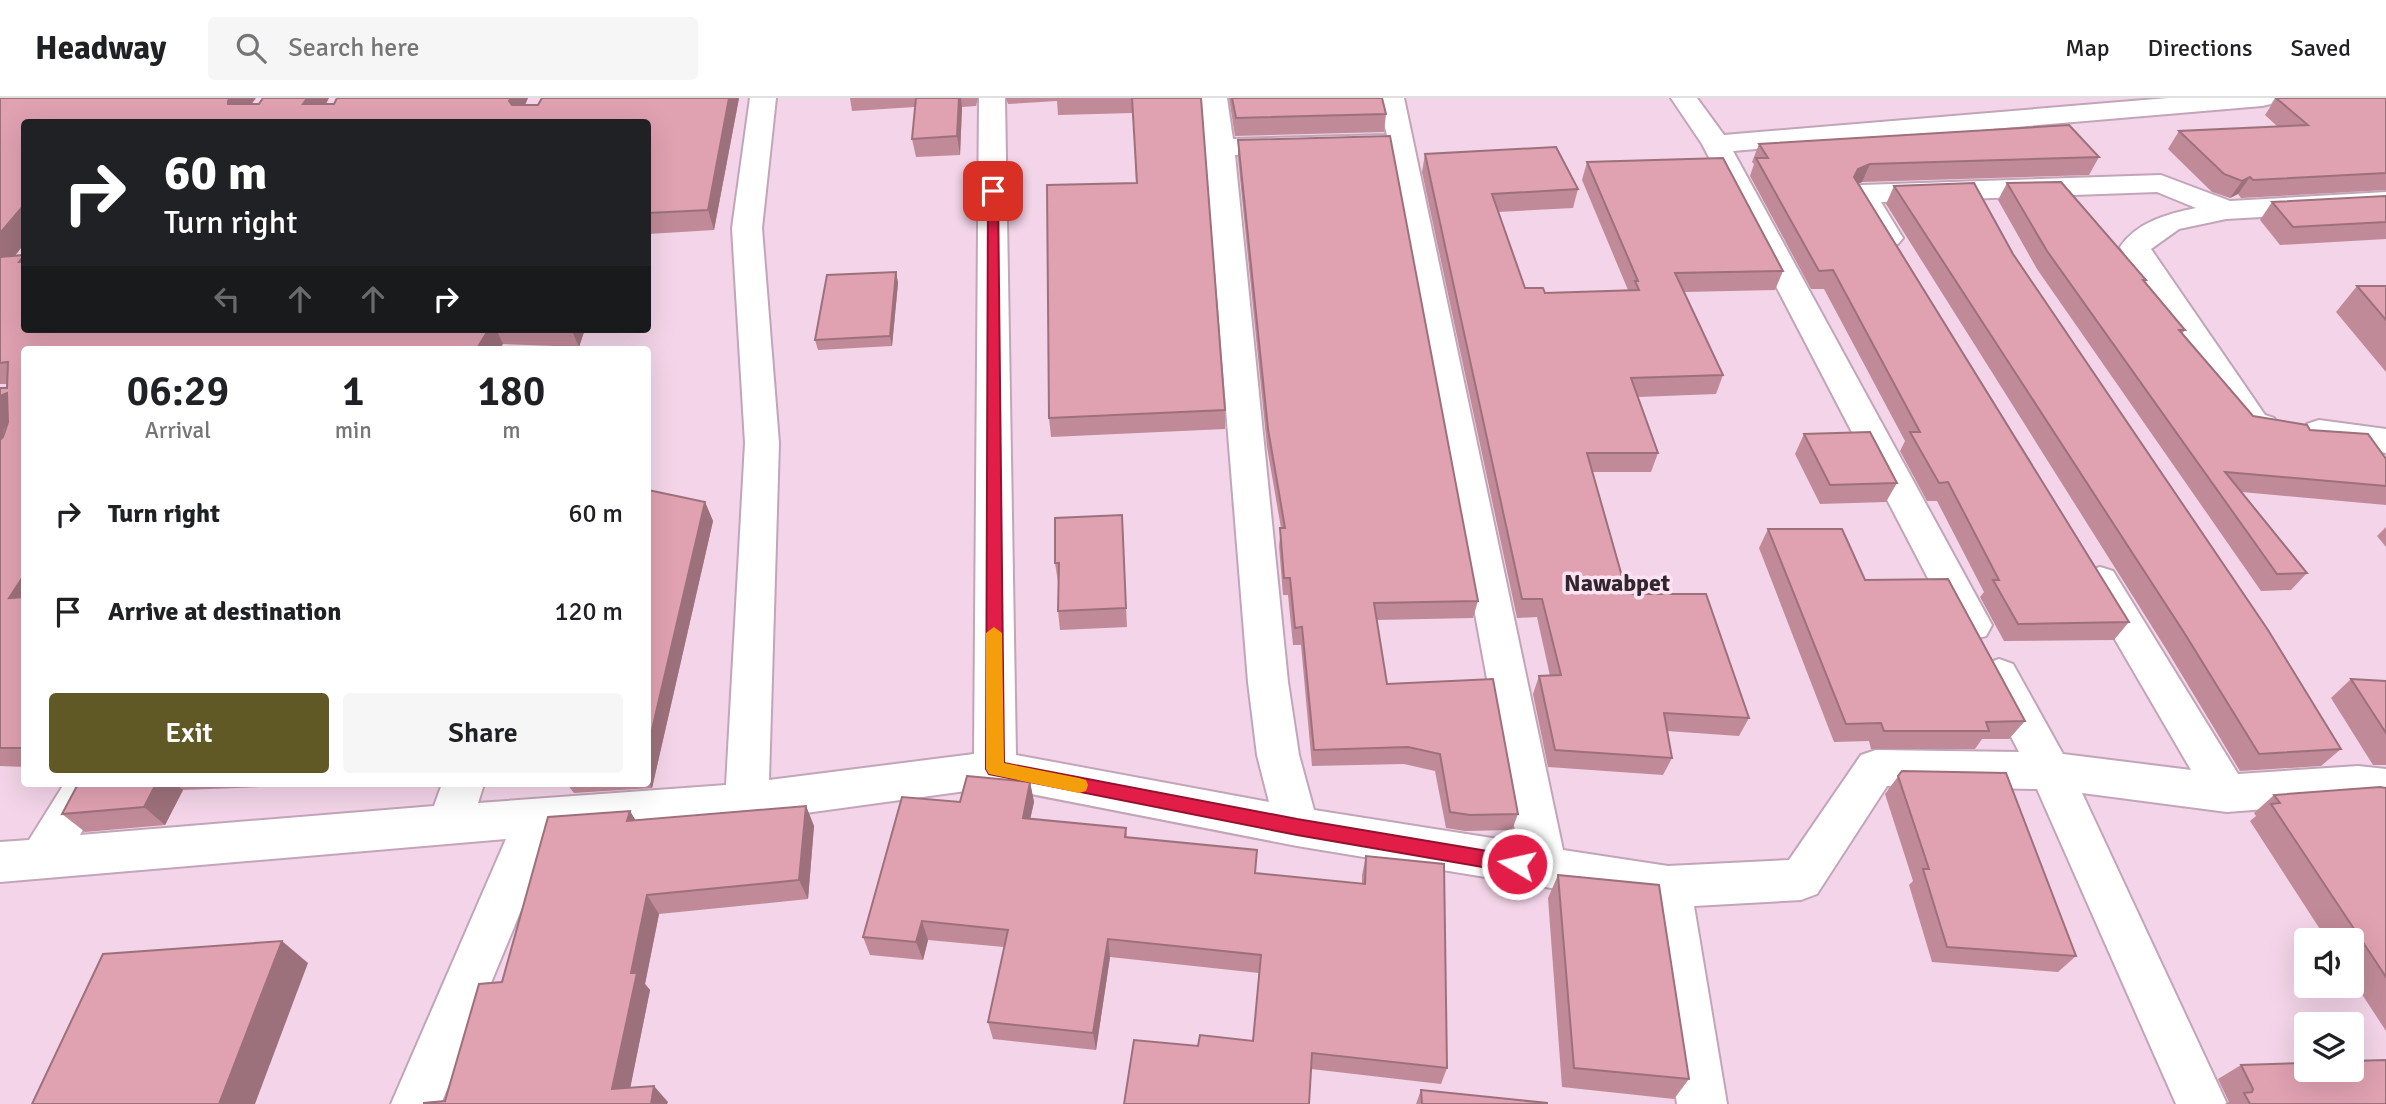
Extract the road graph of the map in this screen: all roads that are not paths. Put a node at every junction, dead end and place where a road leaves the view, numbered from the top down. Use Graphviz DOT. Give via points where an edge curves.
graph roads {
  1 [pos="763,98"];
  2 [pos="992,98"];
  3 [pos="1214,98"];
  4 [pos="1391,98"];
  5 [pos="1684,98"];
  6 [pos="2262,98"];
  7 [pos="1402,143"];
  8 [pos="1716,144"];
  9 [pos="1220,147"];
  10 [pos="1975,189"];
  11 [pos="2386,201"];
  12 [pos="2226,210"];
  13 [pos="1994,224"];
  14 [pos="1904,263"];
  15 [pos="2386,441"];
  16 [pos="2080,550"];
  17 [pos="995,769"];
  18 [pos="2050,771"];
  19 [pos="2360,774"];
  20 [pos="86,787"];
  21 [pos="2227,793"];
  22 [pos="747,802"];
  23 [pos="456,804"];
  24 [pos="537,819"];
  25 [pos="1297,827"];
  26 [pos="42,858"];
  27 [pos="0,862"];
  28 [pos="1544,869"];
  29 [pos="1668,887"];
  30 [pos="416,1104"];
  31 [pos="1702,1104"];
  32 [pos="2202,1104"];
  1 -- 22 [label="street" via="747,228 762,443"];
  2 -- 17 [label="street"];
  3 -- 9 [label="street"];
  4 -- 7 [label="street"];
  5 -- 8 [label="street"];
  6 -- 8 [label="street"];
  7 -- 9 [label="street"];
  7 -- 28 [label="street"];
  8 -- 18 [label="street"];
  9 -- 25 [label="street" via="1268,682 1278,755"];
  10 -- 12 [label="street" via="2161,183"];
  10 -- 13 [label="street"];
  10 -- 14 [label="street" via="1862,194"];
  11 -- 12 [label="street"];
  12 -- 15 [label="street" via="2169,222 2135,247 2253,424"];
  16 -- 21 [label="street"];
  17 -- 22 [label="street"];
  17 -- 25 [label="street"];
  18 -- 21 [label="street"];
  18 -- 29 [label="street" via="1876,768 1801,880"];
  18 -- 32 [label="street"];
  19 -- 21 [label="street"];
  20 -- 26 [label="street"];
  22 -- 24 [label="street"];
  23 -- 24 [label="street"];
  23 -- 26 [label="street"];
  24 -- 30 [label="street"];
  25 -- 28 [label="street"];
  26 -- 27 [label="street"];
  28 -- 29 [label="street"];
  29 -- 31 [label="street"];
}
